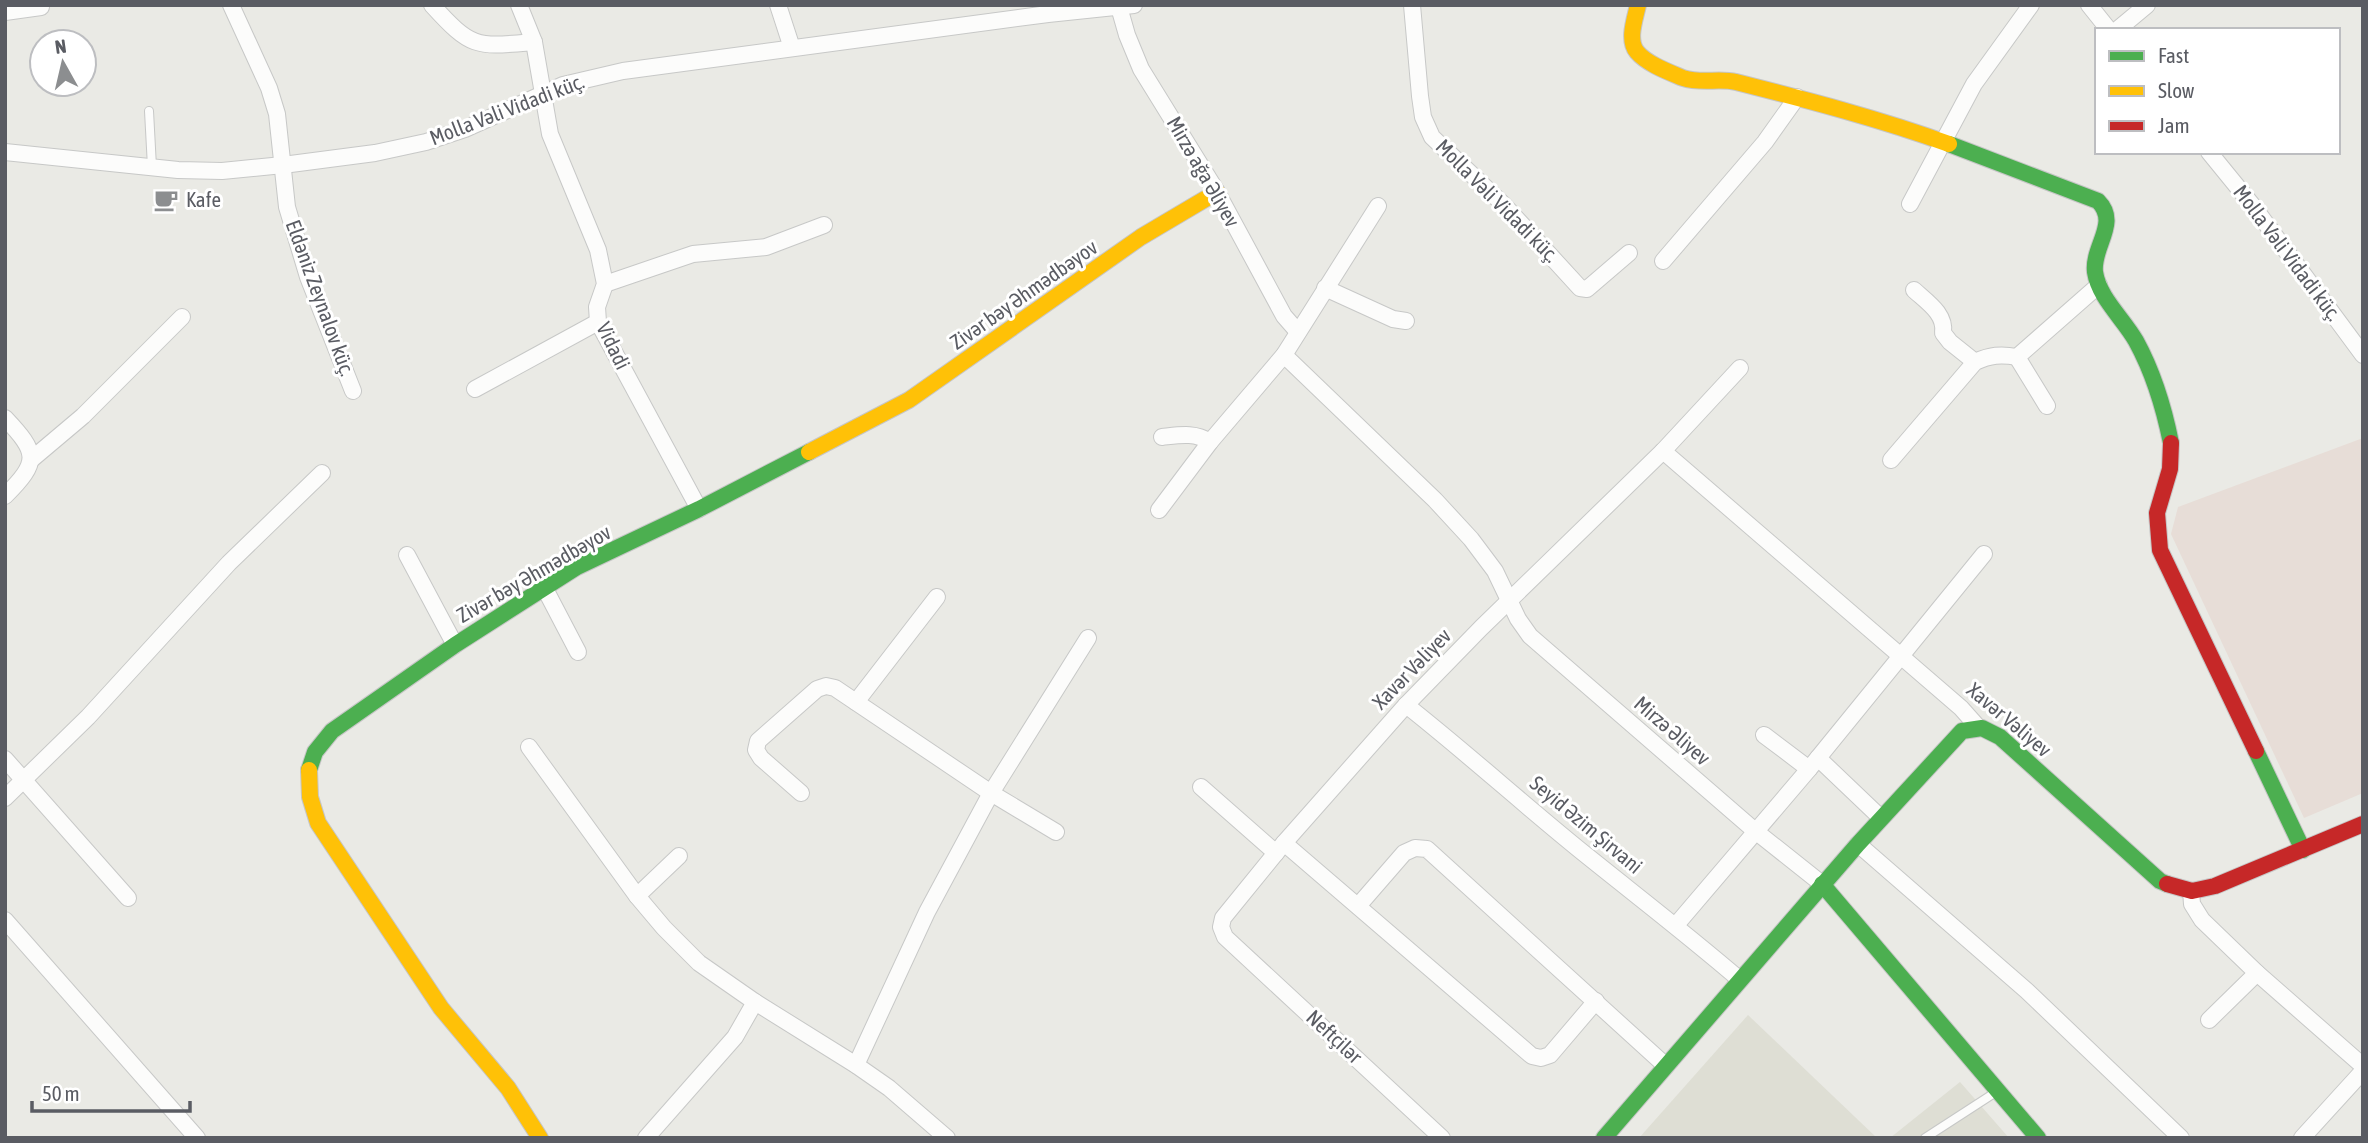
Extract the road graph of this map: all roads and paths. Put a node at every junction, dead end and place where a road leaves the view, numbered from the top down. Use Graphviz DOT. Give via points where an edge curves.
graph roads {
  1 [pos="232,5"];
  2 [pos="432,5"];
  3 [pos="519,5"];
  4 [pos="778,5"];
  5 [pos="1412,5"];
  6 [pos="1638,5"];
  7 [pos="2031,5"];
  8 [pos="2089,5"];
  9 [pos="2147,5"];
  10 [pos="1126,6"];
  11 [pos="41,7"];
  12 [pos="1047,10"];
  13 [pos="5,12"];
  14 [pos="2107,28"];
  15 [pos="2119,28"];
  16 [pos="534,41"];
  17 [pos="792,48"];
  18 [pos="542,94"];
  19 [pos="1797,97"];
  20 [pos="149,111"];
  21 [pos="1942,142"];
  22 [pos="5,152"];
  23 [pos="2211,154"];
  24 [pos="283,165"];
  25 [pos="152,167"];
  26 [pos="1217,192"];
  27 [pos="1910,204"];
  28 [pos="1378,206"];
  29 [pos="824,225"];
  30 [pos="1629,253"];
  31 [pos="1663,261"];
  32 [pos="605,284"];
  33 [pos="2099,285"];
  34 [pos="1325,288"];
  35 [pos="1914,290"];
  36 [pos="182,317"];
  37 [pos="1406,321"];
  38 [pos="598,322"];
  39 [pos="1298,332"];
  40 [pos="1284,355"];
  41 [pos="2363,355"];
  42 [pos="2017,357"];
  43 [pos="1975,362"];
  44 [pos="1740,368"];
  45 [pos="475,388"];
  46 [pos="353,391"];
  47 [pos="2047,406"];
  48 [pos="5,418"];
  49 [pos="1162,437"];
  50 [pos="1210,442"];
  51 [pos="1663,451"];
  52 [pos="32,459"];
  53 [pos="1891,460"];
  54 [pos="322,473"];
  55 [pos="5,496"];
  56 [pos="699,509"];
  57 [pos="1159,510"];
  58 [pos="1984,554"];
  59 [pos="407,555"];
  60 [pos="544,587"];
  61 [pos="937,597"];
  62 [pos="1510,600"];
  63 [pos="1088,638"];
  64 [pos="455,645"];
  65 [pos="578,652"];
  66 [pos="1901,657"];
  67 [pos="856,702"];
  68 [pos="1406,705"];
  69 [pos="1977,726"];
  70 [pos="1764,735"];
  71 [pos="529,747"];
  72 [pos="5,759"];
  73 [pos="1814,763"];
  74 [pos="24,779"];
  75 [pos="1201,788"];
  76 [pos="800,793"];
  77 [pos="992,793"];
  78 [pos="5,798"];
  79 [pos="1881,818"];
  80 [pos="2363,824"];
  81 [pos="1755,831"];
  82 [pos="1056,832"];
  83 [pos="1858,844"];
  84 [pos="1280,848"];
  85 [pos="2303,850"];
  86 [pos="679,856"];
  87 [pos="1822,884"];
  88 [pos="2191,891"];
  89 [pos="637,896"];
  90 [pos="128,898"];
  91 [pos="1357,906"];
  92 [pos="5,920"];
  93 [pos="1676,925"];
  94 [pos="1225,937"];
  95 [pos="2257,972"];
  96 [pos="1739,979"];
  97 [pos="1596,1001"];
  98 [pos="755,1002"];
  99 [pos="2209,1020"];
  100 [pos="856,1065"];
  101 [pos="1666,1066"];
  102 [pos="2363,1069"];
  103 [pos="1997,1092"];
  104 [pos="197,1138"];
  105 [pos="540,1138"];
  106 [pos="646,1138"];
  107 [pos="947,1138"];
  108 [pos="1442,1138"];
  109 [pos="1604,1138"];
  110 [pos="1925,1138"];
  111 [pos="2038,1138"];
  112 [pos="2181,1138"];
  113 [pos="2302,1138"];
  1 -- 24 [label="street, Eldəniz Zeynalov küç." via="269,88"];
  2 -- 16 [label="street" via="456,32 487,46"];
  3 -- 16 [label="street, Vidadi"];
  4 -- 17 [label="street"];
  5 -- 30 [label="street, Molla Vəli Vidadi küç." via="1419,96 1432,137 1504,205 1580,288 1587,289"];
  6 -- 19 [label="street" via="1632,37 1634,49 1644,59 1684,78 1727,80"];
  7 -- 21 [label="street" via="1974,84"];
  8 -- 14 [label="street"];
  9 -- 15 [label="street"];
  10 -- 12 [label="street, Molla Vəli Vidadi küç."];
  10 -- 26 [label="street, Mirzə ağa Əliyev" via="1127,35 1141,69"];
  11 -- 13 [label="street"];
  12 -- 17 [label="street, Molla Vəli Vidadi küç."];
  16 -- 18 [label="street, Vidadi"];
  17 -- 18 [label="street, Molla Vəli Vidadi küç." via="623,71"];
  18 -- 24 [label="street, Molla Vəli Vidadi küç." via="426,142"];
  18 -- 32 [label="street, Vidadi" via="550,134 598,250"];
  19 -- 21 [label="street"];
  19 -- 31 [label="street" via="1765,142"];
  20 -- 25 [label="lane"];
  21 -- 27 [label="street"];
  21 -- 33 [label="street" via="2106,206 2109,217 2096,254"];
  22 -- 25 [label="street, Molla Vəli Vidadi küç."];
  23 -- 41 [label="street, Molla Vəli Vidadi küç."];
  24 -- 25 [label="street, Molla Vəli Vidadi küç." via="222,171"];
  24 -- 46 [label="street, Eldəniz Zeynalov küç." via="287,207 308,277"];
  26 -- 39 [label="street, Mirzə ağa Əliyev" via="1283,316"];
  26 -- 56 [label="street, Zivər bəy Əhmədbəyov" via="1141,237 909,400"];
  28 -- 34 [label="street"];
  29 -- 32 [label="street" via="766,247 693,254"];
  32 -- 38 [label="street, Vidadi" via="597,307"];
  33 -- 42 [label="street"];
  33 -- 85 [label="street" via="2146,359 2167,427 2172,456 2158,507 2160,550"];
  34 -- 37 [label="street"];
  34 -- 39 [label="street"];
  35 -- 43 [label="street" via="1940,315 1950,342"];
  36 -- 52 [label="street" via="83,416"];
  38 -- 45 [label="street"];
  38 -- 56 [label="street, Vidadi"];
  39 -- 40 [label="street"];
  40 -- 50 [label="street"];
  40 -- 62 [label="street, Mirzə Əliyev" via="1435,500 1486,556"];
  42 -- 43 [label="street" via="2003,354"];
  42 -- 47 [label="street"];
  43 -- 53 [label="street"];
  44 -- 51 [label="street, Xavər Vəliyev"];
  48 -- 52 [label="street" via="22,436"];
  49 -- 50 [label="street" via="1191,435"];
  50 -- 57 [label="street"];
  51 -- 62 [label="street, Xavər Vəliyev"];
  51 -- 66 [label="street, Xavər Vəliyev"];
  52 -- 55 [label="street" via="27,474"];
  54 -- 74 [label="street" via="229,563 88,717"];
  56 -- 60 [label="street, Zivər bəy Əhmədbəyov"];
  58 -- 66 [label="street"];
  59 -- 64 [label="street"];
  60 -- 64 [label="street, Zivər bəy Əhmədbəyov"];
  60 -- 65 [label="street"];
  61 -- 67 [label="street"];
  62 -- 68 [label="street, Xavər Vəliyev"];
  62 -- 81 [label="street, Mirzə Əliyev" via="1530,636"];
  63 -- 77 [label="street"];
  64 -- 105 [label="street, Zivər bəy Əhmədbəyov" via="317,745 307,782 310,804 318,823 441,1008 508,1088"];
  66 -- 69 [label="street, Xavər Vəliyev"];
  66 -- 73 [label="street"];
  67 -- 76 [label="street" via="835,688 817,689 758,741 756,750 761,758"];
  67 -- 77 [label="street"];
  68 -- 84 [label="street, Xavər Vəliyev"];
  68 -- 93 [label="street, Seyid Əzim Şirvani"];
  69 -- 79 [label="street" via="1962,731"];
  69 -- 88 [label="street, Xavər Vəliyev" via="2000,737 2160,881"];
  70 -- 73 [label="street"];
  71 -- 89 [label="street"];
  72 -- 74 [label="street"];
  73 -- 79 [label="street"];
  73 -- 81 [label="street"];
  74 -- 78 [label="street"];
  74 -- 90 [label="street"];
  75 -- 84 [label="street"];
  77 -- 82 [label="street"];
  77 -- 100 [label="street" via="927,912"];
  79 -- 83 [label="street"];
  80 -- 85 [label="street"];
  81 -- 87 [label="street, Mirzə Əliyev"];
  81 -- 93 [label="street"];
  83 -- 87 [label="street"];
  83 -- 112 [label="street" via="2027,991"];
  84 -- 91 [label="street"];
  84 -- 94 [label="street, Xavər Vəliyev" via="1223,918"];
  85 -- 88 [label="street" via="2224,883"];
  86 -- 89 [label="street"];
  87 -- 96 [label="street"];
  87 -- 103 [label="street, Mirzə Əliyev"];
  88 -- 95 [label="street" via="2192,904 2202,920"];
  89 -- 98 [label="street" via="699,963"];
  91 -- 97 [label="street" via="1532,1056 1550,1055"];
  91 -- 97 [label="street" via="1404,853 1427,849"];
  92 -- 104 [label="street"];
  93 -- 96 [label="street, Seyid Əzim Şirvani"];
  94 -- 108 [label="street, Neftçilər"];
  95 -- 99 [label="street"];
  95 -- 102 [label="street"];
  96 -- 101 [label="street"];
  97 -- 101 [label="street"];
  98 -- 100 [label="street"];
  98 -- 106 [label="street" via="736,1037"];
  100 -- 107 [label="street"];
  101 -- 109 [label="street"];
  102 -- 113 [label="street"];
  103 -- 110 [label="lane"];
  103 -- 111 [label="street, Mirzə Əliyev"];
}
